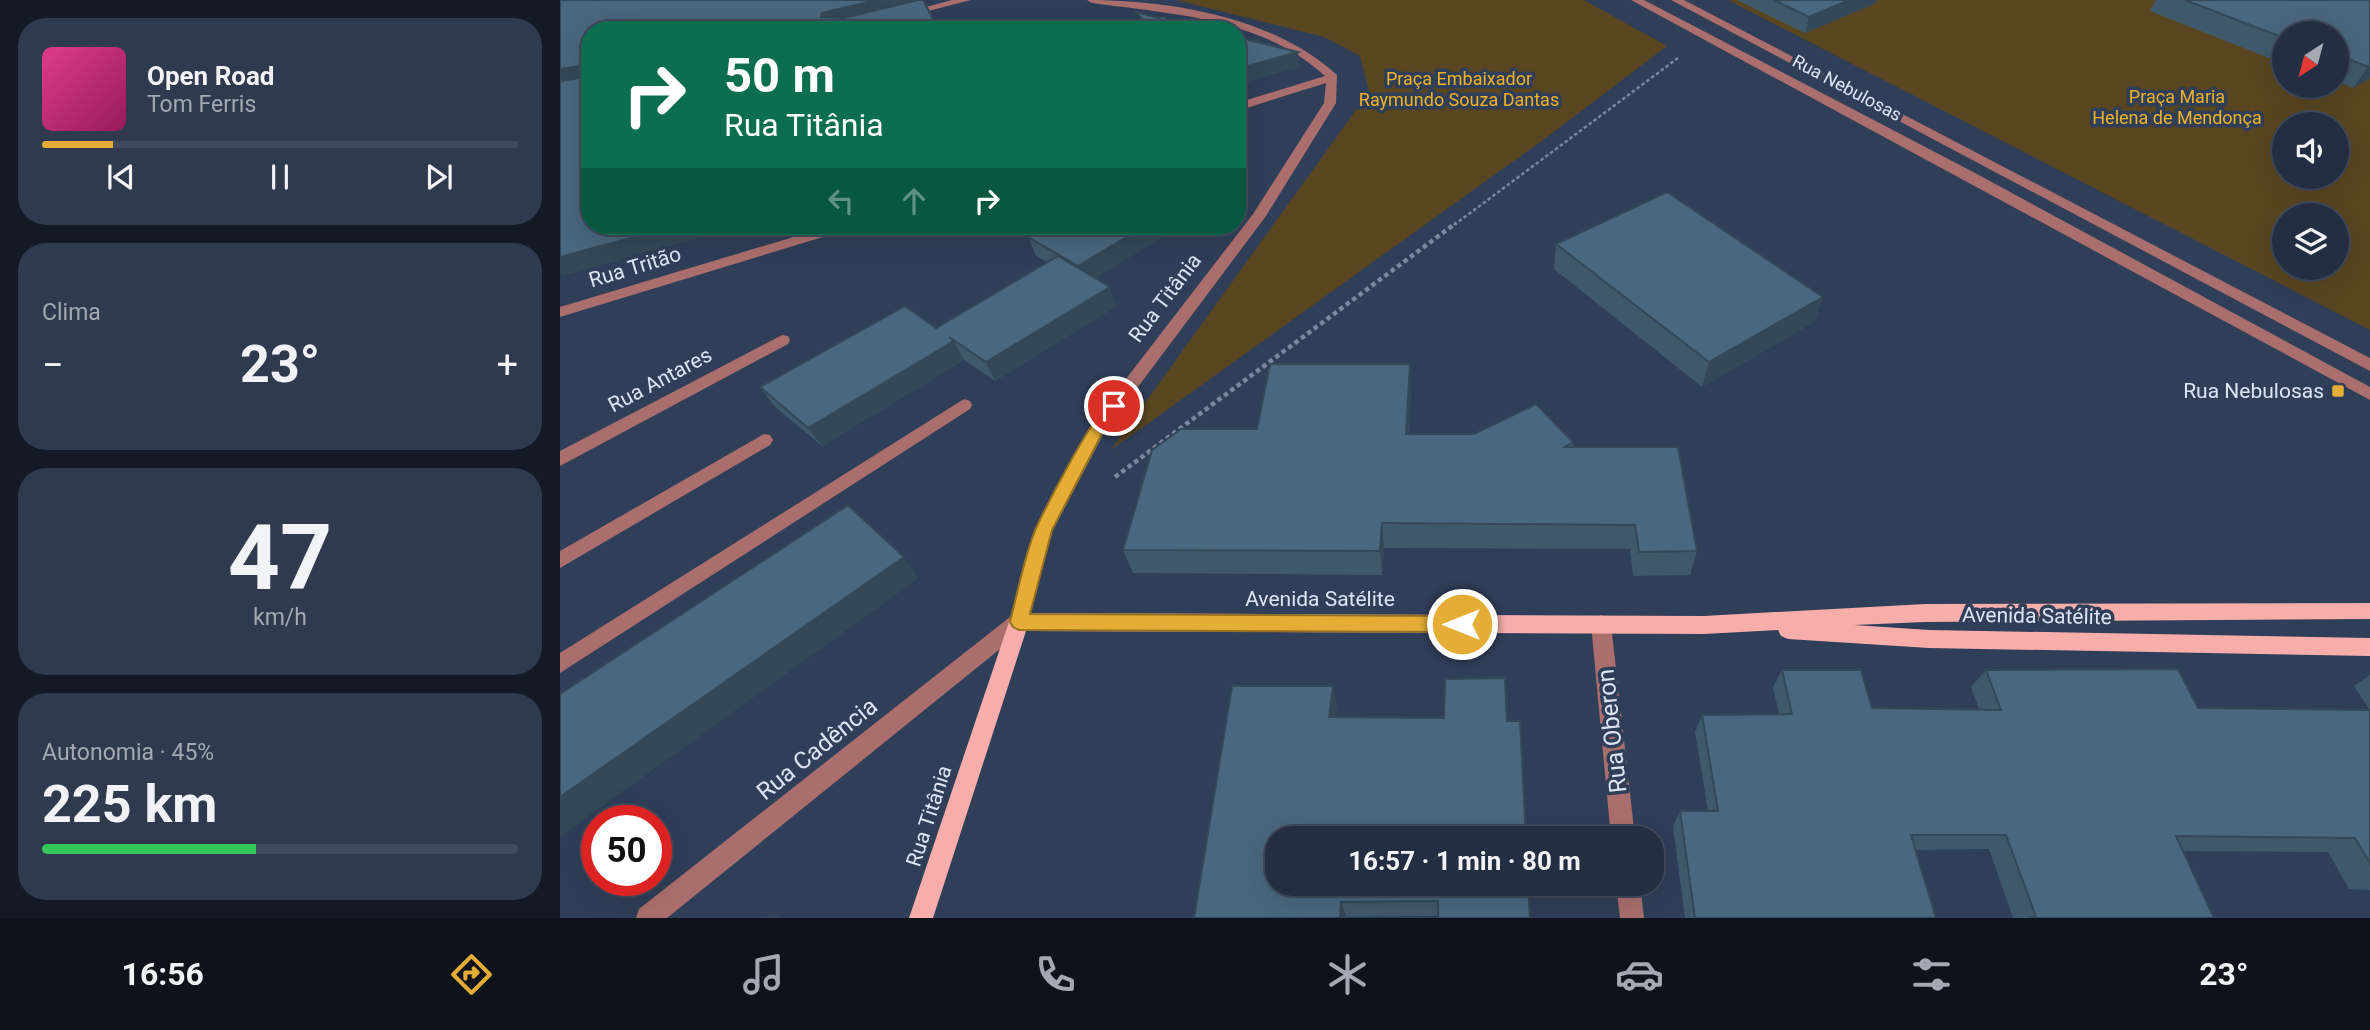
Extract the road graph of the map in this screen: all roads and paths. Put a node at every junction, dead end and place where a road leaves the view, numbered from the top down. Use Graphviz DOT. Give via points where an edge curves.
graph roads {
  1 [pos="966,0"];
  2 [pos="1092,0"];
  3 [pos="1636,0"];
  4 [pos="1680,1"];
  5 [pos="888,18"];
  6 [pos="1214,21"];
  7 [pos="1246,29"];
  8 [pos="1707,36"];
  9 [pos="1333,78"];
  10 [pos="1246,104"];
  11 [pos="1246,233"];
  12 [pos="814,235"];
  13 [pos="1245,235"];
  14 [pos="560,312"];
  15 [pos="782,340"];
  16 [pos="2370,365"];
  17 [pos="2370,394"];
  18 [pos="964,405"];
  19 [pos="764,440"];
  20 [pos="560,459"];
  21 [pos="1110,481"];
  22 [pos="560,560"];
  23 [pos="2370,611"];
  24 [pos="1019,622"];
  25 [pos="1601,624"];
  26 [pos="1704,625"];
  27 [pos="2370,647"];
  28 [pos="560,664"];
  29 [pos="1622,826"];
  30 [pos="1629,896"];
  31 [pos="649,918"];
  32 [pos="921,918"];
  33 [pos="1632,918"];
  1 -- 5 [label="street"];
  2 -- 6 [label="street"];
  3 -- 8 [label="street, Rua Nebulosas"];
  4 -- 16 [label="street, Rua Nebulosas"];
  7 -- 9 [label="street" via="1290,45"];
  8 -- 17 [label="street, Rua Nebulosas"];
  8 -- 21 [label="path"];
  9 -- 10 [label="street"];
  9 -- 11 [label="street, Rua Titânia" via="1330,103"];
  12 -- 14 [label="street, Rua Tritão"];
  13 -- 24 [label="street, Rua Titânia" via="1098,427 1044,530"];
  15 -- 20 [label="street, Rua Antares"];
  18 -- 28 [label="street"];
  19 -- 22 [label="street"];
  23 -- 26 [label="main road, Avenida Satélite" via="1925,613"];
  24 -- 25 [label="main road, Avenida Satélite"];
  24 -- 31 [label="street, Rua Cadência"];
  24 -- 32 [label="main road, Rua Titânia"];
  25 -- 26 [label="main road, Avenida Satélite"];
  25 -- 29 [label="street, Rua Oberon"];
  26 -- 27 [label="main road, Avenida Satélite" via="1929,639"];
  30 -- 33 [label="street"];
}
